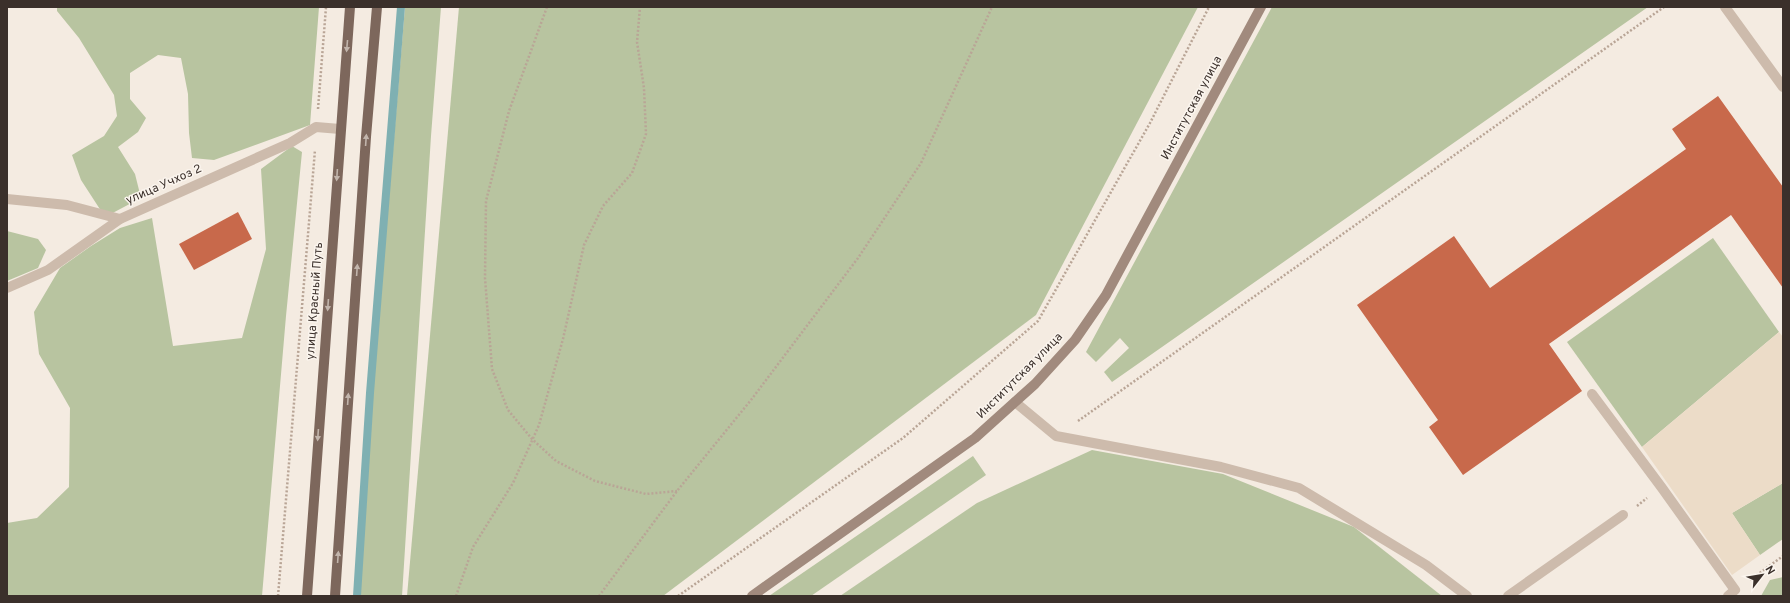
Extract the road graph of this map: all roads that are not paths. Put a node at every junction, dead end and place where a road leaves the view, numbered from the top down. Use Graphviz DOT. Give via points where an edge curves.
graph roads {
  1 [pos="350,7"];
  2 [pos="377,7"];
  3 [pos="1261,7"];
  4 [pos="1725,7"];
  5 [pos="1783,87"];
  6 [pos="340,129"];
  7 [pos="7,200"];
  8 [pos="120,219"];
  9 [pos="7,288"];
  10 [pos="1592,394"];
  11 [pos="1015,402"];
  12 [pos="1623,515"];
  13 [pos="1732,593"];
  14 [pos="307,596"];
  15 [pos="335,596"];
  16 [pos="752,596"];
  17 [pos="1467,596"];
  18 [pos="1508,596"];
  1 -- 6 [label="main road, улица Красный Путь, one-way"];
  15 -- 2 [label="main road, one-way"];
  3 -- 11 [label="street, Институтская улица" via="1106,295 1075,340"];
  4 -- 5 [label="street"];
  6 -- 8 [label="street, улица Учхоз 2" via="316,127 290,143"];
  6 -- 14 [label="main road, улица Красный Путь, one-way"];
  7 -- 8 [label="street" via="67,205"];
  8 -- 9 [label="street, улица Учхоз 2" via="48,270"];
  10 -- 13 [label="street" via="1662,488"];
  11 -- 16 [label="street, Институтская улица" via="975,438"];
  11 -- 17 [label="street" via="1056,436 1221,466 1299,488 1426,565"];
  12 -- 18 [label="street"];
}
